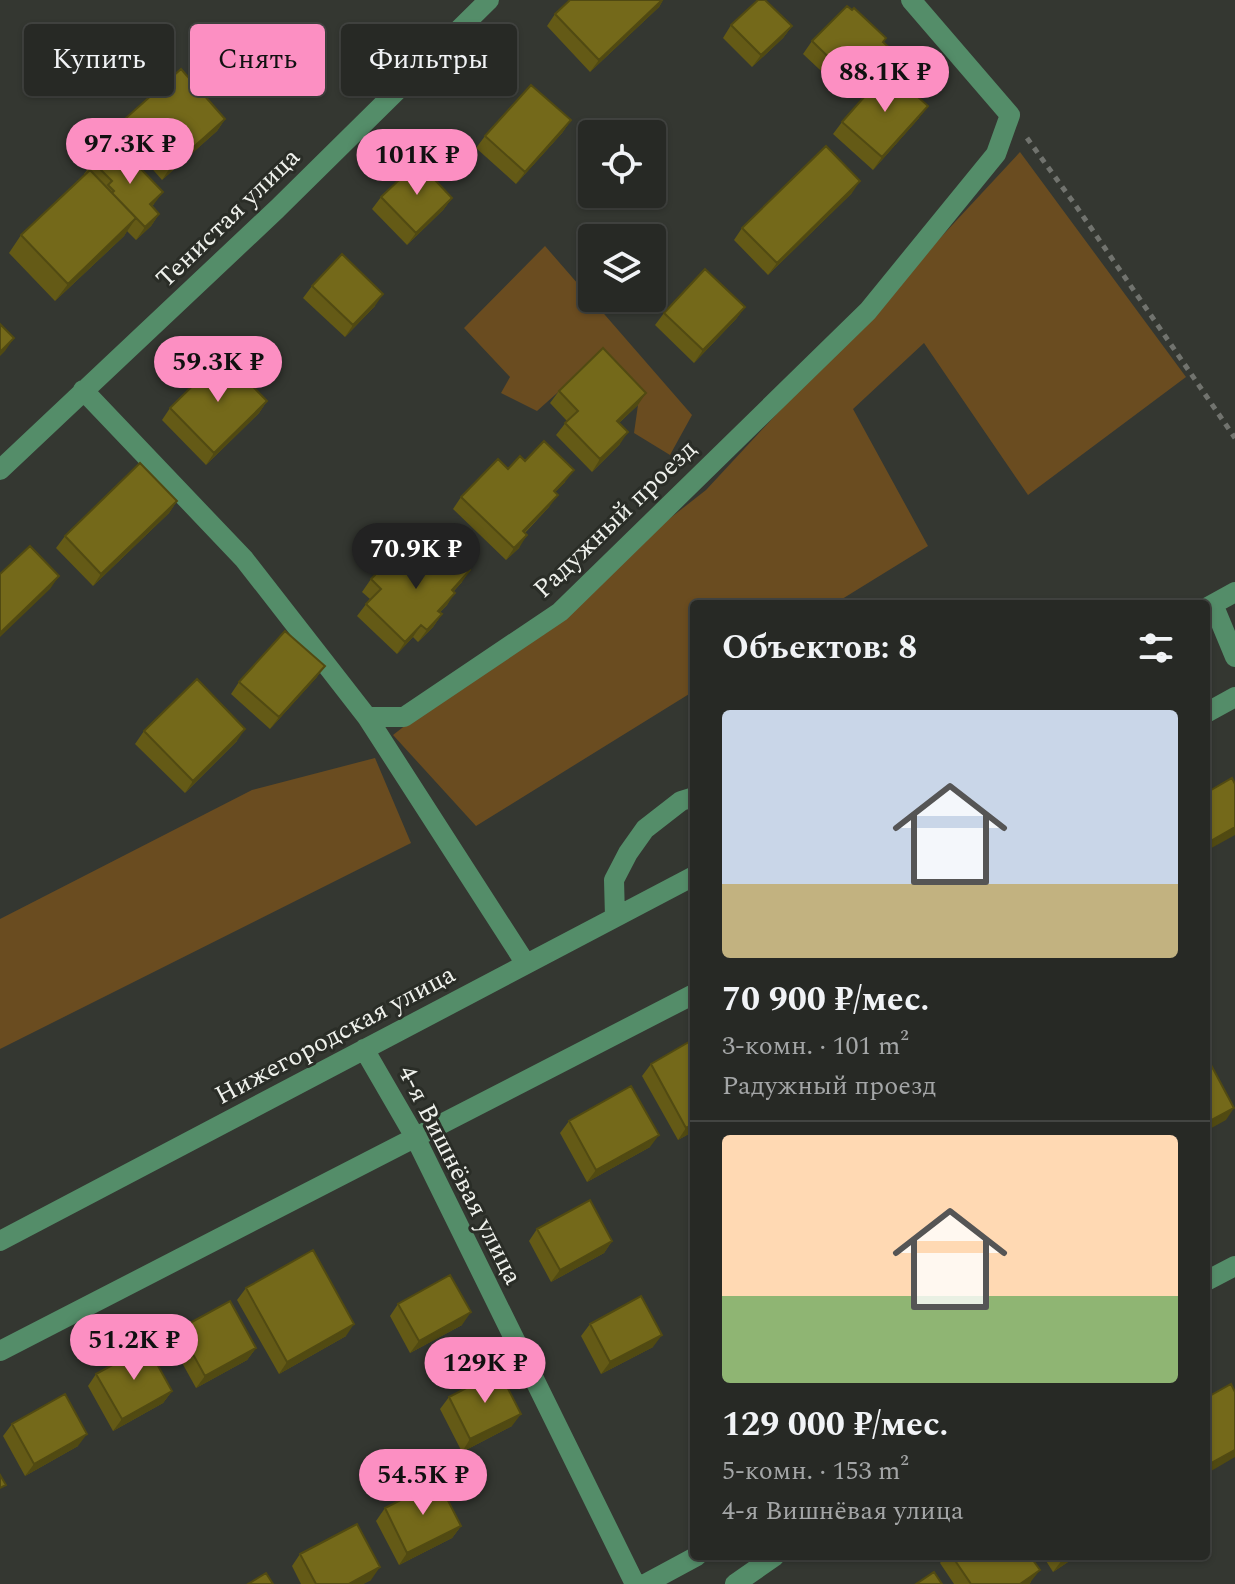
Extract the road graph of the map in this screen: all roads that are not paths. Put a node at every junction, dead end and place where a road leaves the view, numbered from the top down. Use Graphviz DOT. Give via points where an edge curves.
graph roads {
  1 [pos="489,0"];
  2 [pos="911,0"];
  3 [pos="83,390"];
  4 [pos="0,470"];
  5 [pos="1235,592"];
  6 [pos="1210,605"];
  7 [pos="1210,608"];
  8 [pos="1235,657"];
  9 [pos="1235,697"];
  10 [pos="1210,711"];
  11 [pos="367,717"];
  12 [pos="690,798"];
  13 [pos="690,878"];
  14 [pos="615,917"];
  15 [pos="526,964"];
  16 [pos="690,996"];
  17 [pos="364,1049"];
  18 [pos="415,1137"];
  19 [pos="0,1241"];
  20 [pos="1235,1266"];
  21 [pos="1210,1279"];
  22 [pos="0,1351"];
  23 [pos="690,1560"];
  24 [pos="769,1560"];
  25 [pos="635,1584"];
  26 [pos="645,1584"];
  27 [pos="735,1584"];
  1 -- 3 [label="street, Тенистая улица"];
  2 -- 11 [label="street, Радужный проезд" via="1010,115 996,154 868,311 560,612 404,717"];
  3 -- 4 [label="street, Тенистая улица"];
  3 -- 11 [label="street" via="244,559"];
  5 -- 6 [label="street"];
  7 -- 8 [label="street"];
  9 -- 10 [label="street"];
  11 -- 15 [label="street"];
  12 -- 14 [label="street" via="663,813 628,853 614,880"];
  13 -- 14 [label="street, Нижегородская улица"];
  14 -- 15 [label="street, Нижегородская улица"];
  15 -- 17 [label="street, Нижегородская улица"];
  16 -- 18 [label="street"];
  17 -- 18 [label="street, 4-я Вишнёвая улица"];
  17 -- 19 [label="street, Нижегородская улица"];
  18 -- 22 [label="street"];
  18 -- 25 [label="street, 4-я Вишнёвая улица"];
  20 -- 21 [label="street"];
  23 -- 26 [label="street"];
  24 -- 27 [label="street"];
}
